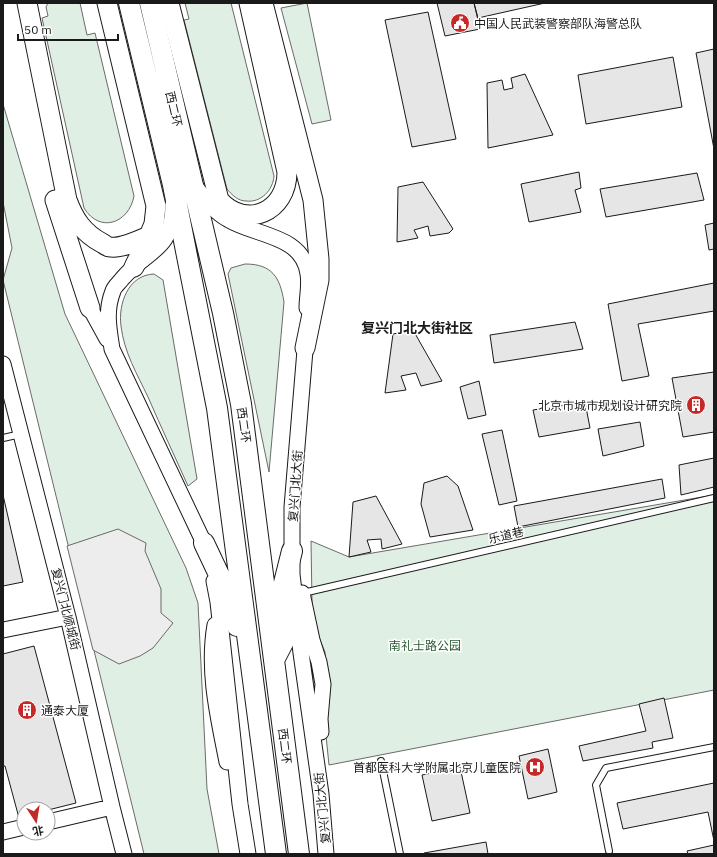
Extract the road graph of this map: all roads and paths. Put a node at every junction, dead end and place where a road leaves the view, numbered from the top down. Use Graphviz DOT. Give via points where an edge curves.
graph roads {
  1 [pos="16,3"];
  2 [pos="27,3"];
  3 [pos="107,3"];
  4 [pos="129,3"];
  5 [pos="150,3"];
  6 [pos="168,3"];
  7 [pos="250,3"];
  8 [pos="263,3"];
  9 [pos="182,182"];
  10 [pos="223,205"];
  11 [pos="244,227"];
  12 [pos="149,236"];
  13 [pos="134,267"];
  14 [pos="90,308"];
  15 [pos="305,348"];
  16 [pos="112,349"];
  17 [pos="3,364"];
  18 [pos="21,434"];
  19 [pos="3,438"];
  20 [pos="714,498"];
  21 [pos="204,543"];
  22 [pos="292,551"];
  23 [pos="302,593"];
  24 [pos="68,617"];
  25 [pos="3,630"];
  26 [pos="274,660"];
  27 [pos="251,670"];
  28 [pos="714,747"];
  29 [pos="381,762"];
  30 [pos="321,794"];
  31 [pos="112,807"];
  32 [pos="56,820"];
  33 [pos="16,829"];
  34 [pos="3,832"];
  35 [pos="609,850"];
  36 [pos="248,853"];
  37 [pos="124,854"];
  38 [pos="276,854"];
  39 [pos="299,854"];
  40 [pos="326,854"];
  41 [pos="400,854"];
  1 -- 14 [label="main road" via="56,202"];
  2 -- 12 [label="main road" via="67,200 73,216 92,238 110,247 130,244"];
  3 -- 12 [label="main road" via="156,206 154,224"];
  4 -- 9 [label="highway, 西二环"];
  5 -- 9 [label="highway, 西二环"];
  6 -- 10 [label="main road" via="210,171"];
  7 -- 10 [label="main road" via="287,172 287,182 280,200 274,207 262,212 248,216 231,211"];
  8 -- 15 [label="main road" via="317,226 319,280"];
  9 -- 11 [label="street, 复兴门北大街" via="219,214"];
  9 -- 13 [label="street" via="167,238 159,248"];
  9 -- 26 [label="highway, 西二环" via="223,313 241,404"];
  9 -- 27 [label="highway, 西二环" via="217,408"];
  10 -- 11 [label="main road"];
  11 -- 15 [label="street, 复兴门北大街" via="283,240 302,257 308,273"];
  12 -- 13 [label="main road"];
  13 -- 16 [label="street" via="113,290 109,303 107,320"];
  14 -- 16 [label="street"];
  15 -- 22 [label="street, 复兴门北大街" via="292,507"];
  16 -- 21 [label="street"];
  17 -- 18 [label="street, 复兴门北顺城街"];
  18 -- 19 [label="lane"];
  18 -- 24 [label="street, 复兴门北顺城街"];
  20 -- 23 [label="lane, 乐道巷"];
  21 -- 27 [label="highway" via="221,579"];
  21 -- 36 [label="street" via="218,602 212,639 214,695 228,770"];
  22 -- 23 [label="street"];
  22 -- 26 [label="highway" via="283,587 286,638"];
  22 -- 30 [label="street, 复兴门北大街" via="296,610"];
  23 -- 30 [label="street" via="323,684 320,719 326,770"];
  24 -- 25 [label="street"];
  24 -- 31 [label="street, 复兴门北顺城街"];
  26 -- 39 [label="highway, 西二环"];
  27 -- 38 [label="highway, 西二环"];
  28 -- 35 [label="lane" via="606,768 596,785"];
  29 -- 41 [label="lane"];
  30 -- 40 [label="street, 复兴门北大街"];
  31 -- 32 [label="street"];
  31 -- 37 [label="street, 复兴门北顺城街"];
  33 -- 34 [label="street"];
}
